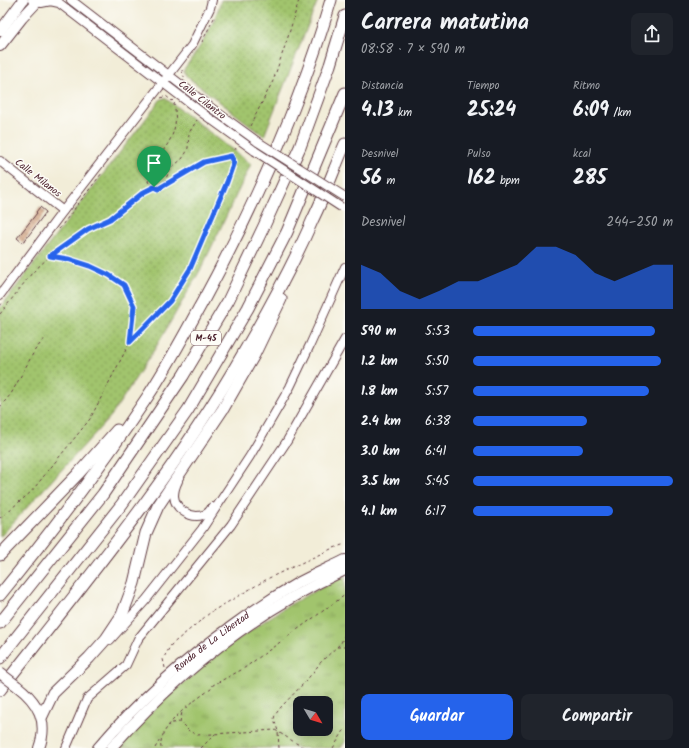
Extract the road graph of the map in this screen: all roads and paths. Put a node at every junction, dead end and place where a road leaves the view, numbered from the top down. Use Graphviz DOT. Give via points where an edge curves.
graph roads {
  1 [pos="24,0"];
  2 [pos="51,0"];
  3 [pos="71,0"];
  4 [pos="212,0"];
  5 [pos="298,0"];
  6 [pos="323,0"];
  7 [pos="331,0"];
  8 [pos="35,1"];
  9 [pos="345,16"];
  10 [pos="0,31"];
  11 [pos="0,46"];
  12 [pos="312,61"];
  13 [pos="169,75"];
  14 [pos="163,83"];
  15 [pos="345,93"];
  16 [pos="173,99"];
  17 [pos="159,100"];
  18 [pos="175,103"];
  19 [pos="197,120"];
  20 [pos="249,127"];
  21 [pos="345,144"];
  22 [pos="2,166"];
  23 [pos="102,174"];
  24 [pos="163,186"];
  25 [pos="154,187"];
  26 [pos="345,197"];
  27 [pos="343,208"];
  28 [pos="63,211"];
  29 [pos="59,229"];
  30 [pos="298,251"];
  31 [pos="50,256"];
  32 [pos="345,267"];
  33 [pos="22,279"];
  34 [pos="25,282"];
  35 [pos="2,298"];
  36 [pos="0,306"];
  37 [pos="0,314"];
  38 [pos="46,337"];
  39 [pos="345,339"];
  40 [pos="130,342"];
  41 [pos="177,349"];
  42 [pos="0,407"];
  43 [pos="188,461"];
  44 [pos="233,482"];
  45 [pos="0,518"];
  46 [pos="345,544"];
  47 [pos="0,555"];
  48 [pos="345,560"];
  49 [pos="345,570"];
  50 [pos="345,594"];
  51 [pos="0,595"];
  52 [pos="0,623"];
  53 [pos="345,634"];
  54 [pos="337,647"];
  55 [pos="345,647"];
  56 [pos="0,658"];
  57 [pos="89,658"];
  58 [pos="166,671"];
  59 [pos="0,673"];
  60 [pos="0,690"];
  61 [pos="182,712"];
  62 [pos="42,716"];
  63 [pos="180,722"];
  64 [pos="172,723"];
  65 [pos="345,729"];
  66 [pos="278,731"];
  67 [pos="215,733"];
  68 [pos="162,736"];
  69 [pos="39,748"];
  70 [pos="66,748"];
  71 [pos="98,748"];
  72 [pos="111,748"];
  73 [pos="155,748"];
  74 [pos="161,748"];
  75 [pos="201,748"];
  76 [pos="279,748"];
  77 [pos="304,748"];
  78 [pos="333,748"];
  1 -- 10 [label="main road"];
  2 -- 8 [label="main road"];
  2 -- 14 [label="street, Calle Cilantro" via="59,3"];
  3 -- 13 [label="street, Calle Cilantro"];
  4 -- 13 [label="street" via="192,45"];
  5 -- 20 [label="path" via="273,81"];
  6 -- 12 [label="highway"];
  7 -- 12 [label="highway"];
  8 -- 11 [label="main road"];
  9 -- 52 [label="highway, M-45" via="300,148 228,301 182,376 103,494"];
  12 -- 41 [label="highway" via="258,192 227,257"];
  13 -- 14 [label="street"];
  13 -- 26 [label="street, Calle Cilantro, bridge" via="258,142"];
  14 -- 27 [label="street, Calle Cilantro, bridge" via="254,151"];
  14 -- 28 [label="street"];
  15 -- 56 [label="highway, M-45" via="283,239 248,308 188,410 122,504"];
  16 -- 17 [label="path" via="165,96"];
  18 -- 25 [label="path" via="176,128 148,182"];
  19 -- 24 [label="path" via="190,132 186,153 170,169"];
  21 -- 30 [label="highway"];
  22 -- 28 [label="street, Calle Milanos"];
  23 -- 29 [label="path"];
  24 -- 25 [label="path" via="158,189"];
  24 -- 40 [label="path" via="204,162 231,156 234,162 190,269 170,301"];
  25 -- 31 [label="path" via="110,219 88,229"];
  28 -- 35 [label="street"];
  30 -- 43 [label="highway" via="273,316 254,355 223,409"];
  30 -- 60 [label="highway" via="244,353 162,479"];
  31 -- 34 [label="path"];
  31 -- 40 [label="path" via="90,266 124,285 134,306"];
  32 -- 44 [label="street" via="290,387"];
  33 -- 34 [label="path"];
  34 -- 37 [label="path"];
  35 -- 36 [label="path"];
  38 -- 42 [label="path" via="35,350 11,394"];
  39 -- 70 [label="street" via="287,441 231,525 138,639 126,665 87,699"];
  40 -- 45 [label="path" via="90,419 31,492"];
  41 -- 47 [label="highway" via="115,432"];
  41 -- 51 [label="highway" via="98,469"];
  43 -- 44 [label="street" via="174,494 175,502 185,513 192,516 209,512"];
  43 -- 57 [label="highway" via="164,495 151,520 134,583 122,615"];
  44 -- 57 [label="street" via="172,568 123,626"];
  46 -- 58 [label="path" via="269,578 211,612 171,645 164,659"];
  48 -- 71 [label="main road, Ronda de La Libertad" via="295,584 203,647 145,697"];
  49 -- 72 [label="main road, Ronda de La Libertad" via="287,600 228,639 188,670"];
  50 -- 61 [label="path" via="243,669 213,685"];
  53 -- 54 [label="path"];
  54 -- 55 [label="path"];
  54 -- 66 [label="path" via="278,710 274,719"];
  57 -- 62 [label="highway" via="53,693"];
  59 -- 62 [label="main road, bridge" via="33,701"];
  61 -- 63 [label="path"];
  61 -- 64 [label="path"];
  62 -- 69 [label="main road"];
  63 -- 64 [label="path"];
  63 -- 67 [label="path" via="197,735"];
  64 -- 68 [label="path"];
  65 -- 78 [label="path"];
  66 -- 67 [label="path"];
  66 -- 76 [label="path"];
  66 -- 77 [label="path"];
  67 -- 75 [label="path"];
  68 -- 73 [label="path"];
  68 -- 74 [label="path"];
}
